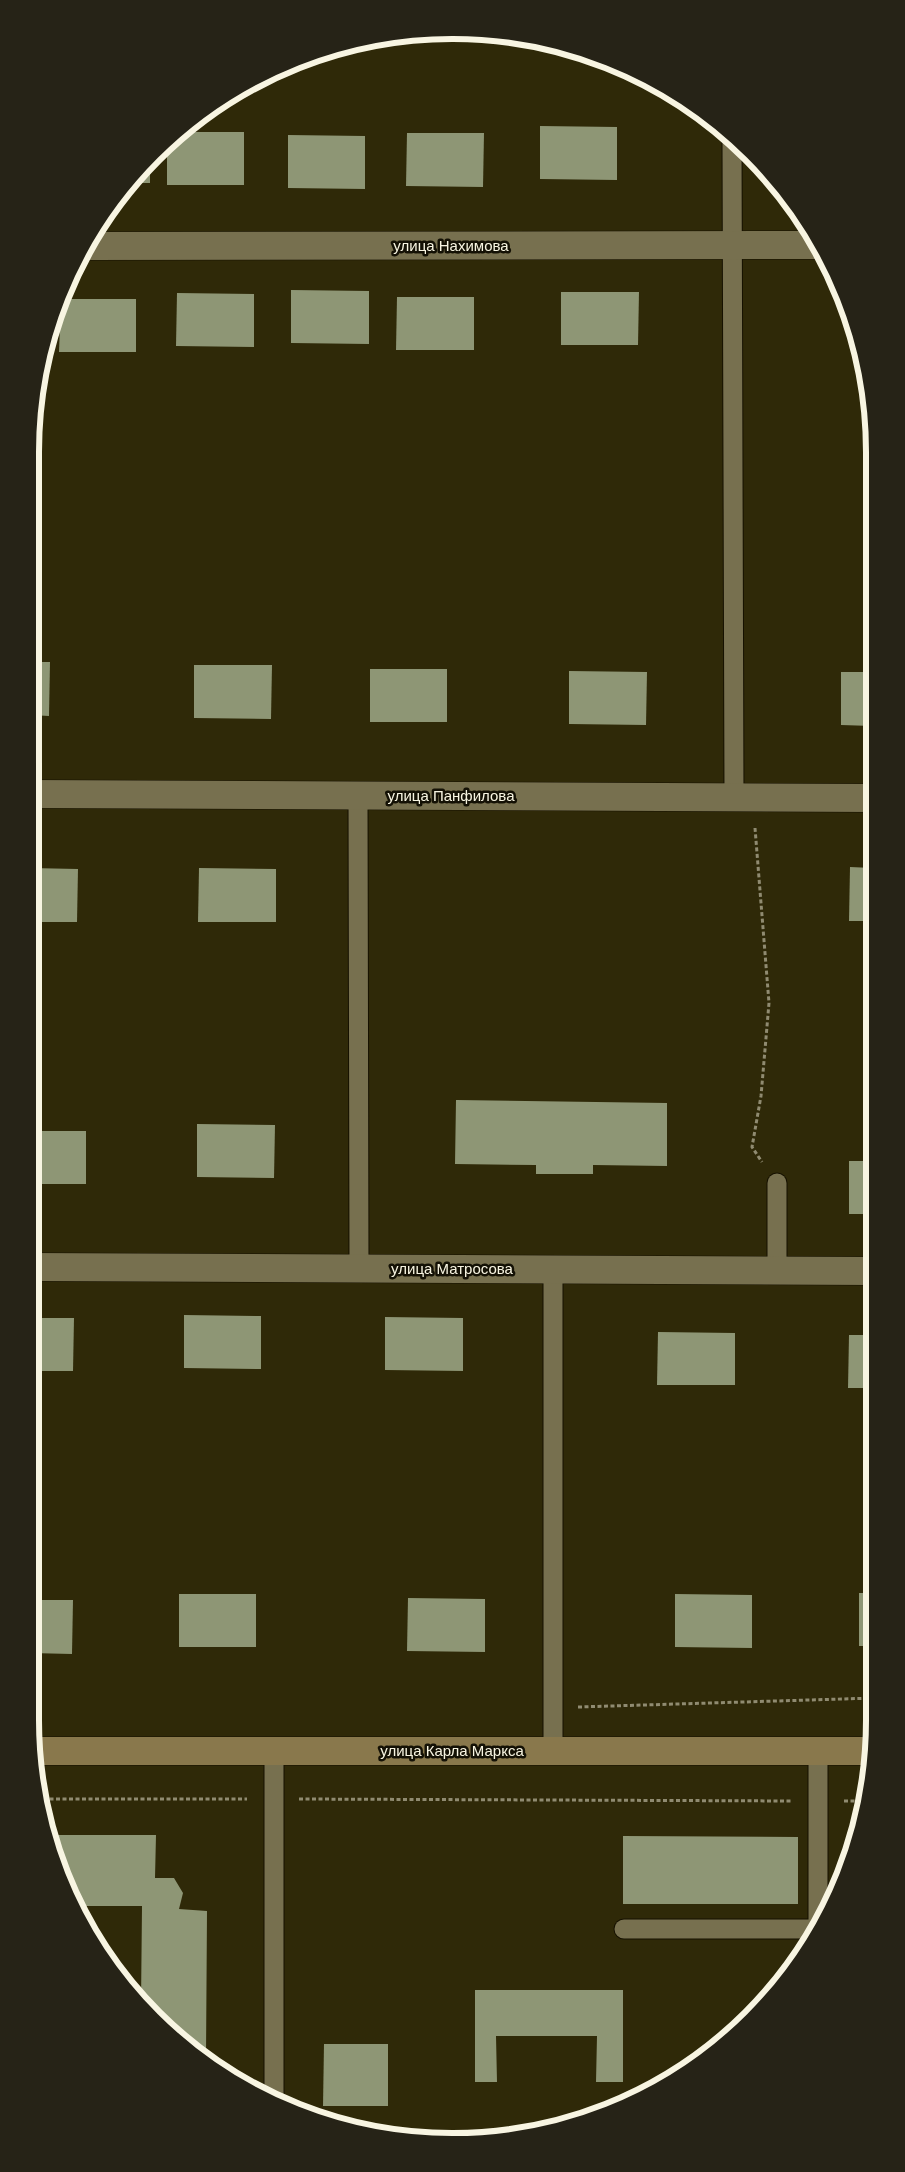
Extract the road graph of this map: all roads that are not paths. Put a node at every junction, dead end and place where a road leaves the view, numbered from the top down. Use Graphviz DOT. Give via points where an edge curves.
graph roads {
  1 [pos="732,148"];
  2 [pos="810,245"];
  3 [pos="94,246"];
  4 [pos="731,246"];
  5 [pos="39,794"];
  6 [pos="358,796"];
  7 [pos="743,798"];
  8 [pos="866,798"];
  9 [pos="777,1184"];
  10 [pos="39,1267"];
  11 [pos="358,1269"];
  12 [pos="553,1270"];
  13 [pos="777,1270"];
  14 [pos="866,1271"];
  15 [pos="40,1750"];
  16 [pos="274,1751"];
  17 [pos="554,1751"];
  18 [pos="818,1752"];
  19 [pos="865,1752"];
  20 [pos="818,1913"];
  21 [pos="624,1929"];
  22 [pos="809,1929"];
  23 [pos="274,2093"];
  1 -- 4 [label="lane"];
  2 -- 4 [label="street, улица Нахимова"];
  3 -- 4 [label="street, улица Нахимова"];
  4 -- 7 [label="lane"];
  5 -- 6 [label="street, улица Панфилова"];
  6 -- 7 [label="street, улица Панфилова"];
  6 -- 11 [label="lane"];
  7 -- 8 [label="street, улица Панфилова"];
  9 -- 13 [label="lane"];
  10 -- 11 [label="street, улица Матросова"];
  11 -- 12 [label="street, улица Матросова"];
  12 -- 13 [label="street, улица Матросова"];
  12 -- 17 [label="lane"];
  13 -- 14 [label="street, улица Матросова"];
  15 -- 16 [label="main road, улица Карла Маркса"];
  16 -- 17 [label="main road, улица Карла Маркса"];
  16 -- 23 [label="lane"];
  17 -- 18 [label="main road, улица Карла Маркса"];
  18 -- 19 [label="main road, улица Карла Маркса"];
  18 -- 20 [label="lane"];
  21 -- 22 [label="lane"];
}
